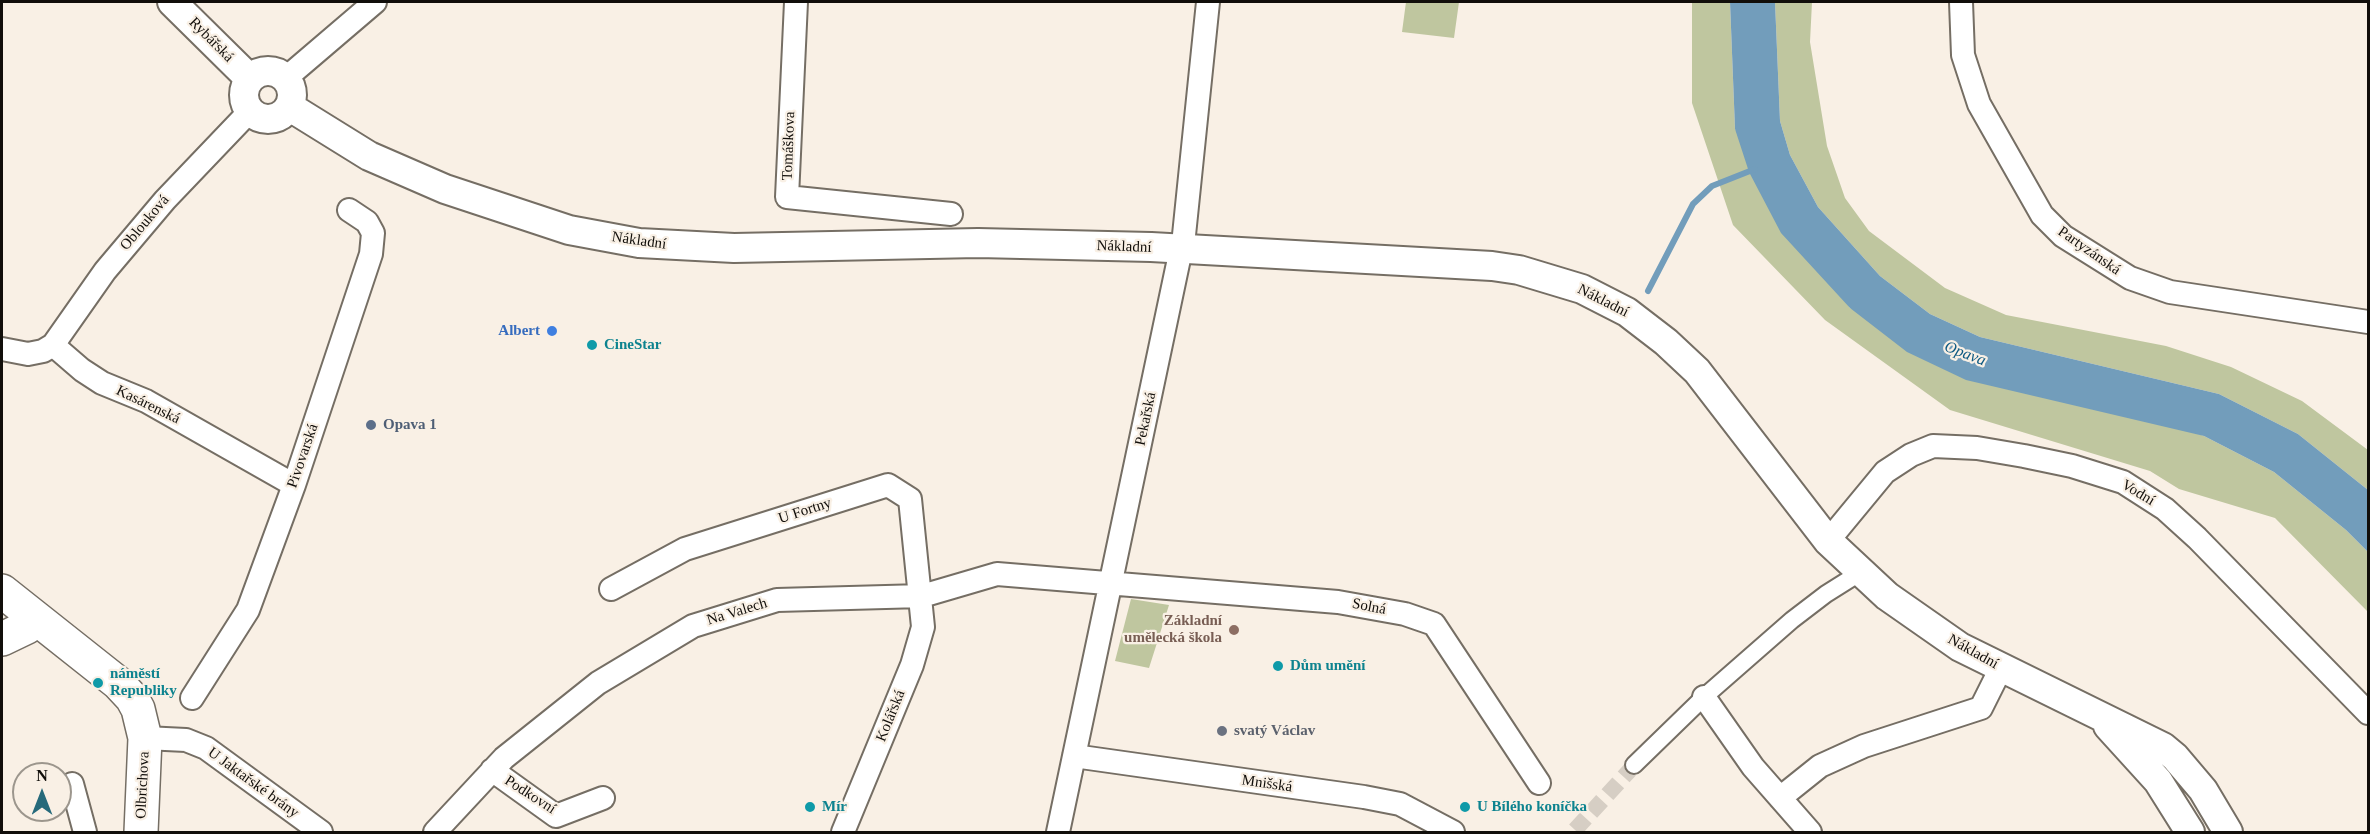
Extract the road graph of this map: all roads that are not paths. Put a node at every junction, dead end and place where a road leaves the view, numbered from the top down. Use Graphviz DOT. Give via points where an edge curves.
graph roads {
  1 [pos="172,2"];
  2 [pos="375,2"];
  3 [pos="796,2"];
  4 [pos="1208,2"];
  5 [pos="1960,2"];
  6 [pos="286,78"];
  7 [pos="250,79"];
  8 [pos="290,106"];
  9 [pos="250,111"];
  10 [pos="349,210"];
  11 [pos="951,214"];
  12 [pos="1181,249"];
  13 [pos="2368,322"];
  14 [pos="53,345"];
  15 [pos="2,350"];
  16 [pos="294,485"];
  17 [pos="1828,541"];
  18 [pos="1861,572"];
  19 [pos="1111,585"];
  20 [pos="611,589"];
  21 [pos="2,591"];
  22 [pos="922,596"];
  23 [pos="36,618"];
  24 [pos="2,639"];
  25 [pos="2001,668"];
  26 [pos="1704,697"];
  27 [pos="192,698"];
  28 [pos="2368,713"];
  29 [pos="2096,714"];
  30 [pos="145,738"];
  31 [pos="1074,756"];
  32 [pos="1634,765"];
  33 [pos="492,770"];
  34 [pos="1539,783"];
  35 [pos="72,784"];
  36 [pos="603,798"];
  37 [pos="1780,798"];
  38 [pos="85,832"];
  39 [pos="134,832"];
  40 [pos="321,832"];
  41 [pos="435,832"];
  42 [pos="843,832"];
  43 [pos="1058,832"];
  44 [pos="1453,832"];
  45 [pos="1810,832"];
  46 [pos="2190,832"];
  47 [pos="2228,832"];
  1 -- 7 [label="street, Rybářská"];
  2 -- 6 [label="street"];
  3 -- 11 [label="street, Tomáškova" via="787,197"];
  4 -- 12 [label="street, Pekařská"];
  5 -- 13 [label="street, Partyzánská" via="1962,55 1978,104 2043,215 2063,236 2130,278 2170,292"];
  6 -- 7 [label="street" via="268,71"];
  6 -- 8 [label="street" via="293,95"];
  7 -- 9 [label="street" via="244,91"];
  8 -- 9 [label="street" via="274,119 261,118"];
  8 -- 12 [label="street, Nákladní" via="369,156 455,193 569,230 639,243 734,248 978,243"];
  9 -- 14 [label="street, Oblouková" via="165,200 105,271"];
  10 -- 16 [label="street, Pivovarská" via="367,222 373,233 371,254"];
  12 -- 17 [label="street, Nákladní" via="1492,267 1519,270 1582,289 1634,317 1696,371"];
  12 -- 19 [label="street, Pekařská"];
  14 -- 15 [label="street" via="28,354"];
  14 -- 16 [label="street, Kasárenská" via="102,383 146,401"];
  16 -- 27 [label="street, Pivovarská" via="248,609"];
  17 -- 18 [label="street, Nákladní"];
  17 -- 28 [label="street, Vodní" via="1885,472 1933,446 2024,456 2123,482 2173,517"];
  18 -- 25 [label="street, Nákladní" via="1922,622"];
  18 -- 26 [label="street" via="1792,620"];
  19 -- 22 [label="street, Na Valech" via="997,574"];
  19 -- 31 [label="street, Pekařská"];
  19 -- 34 [label="street, Solná" via="1338,602 1405,614 1434,624"];
  20 -- 22 [label="street, U Fortny" via="686,549 888,485 910,500"];
  21 -- 23 [label="main road"];
  22 -- 33 [label="street, Na Valech" via="777,600 693,626 598,682"];
  22 -- 42 [label="street, Kolářská" via="923,627 912,665"];
  23 -- 24 [label="main road"];
  23 -- 30 [label="main road" via="125,690 138,709"];
  25 -- 29 [label="street, Nákladní"];
  25 -- 37 [label="street" via="1981,708 1864,746 1820,766"];
  26 -- 32 [label="street"];
  26 -- 37 [label="street"];
  29 -- 46 [label="street, Nákladní" via="2158,781"];
  29 -- 47 [label="street, Nákladní" via="2147,738 2175,757 2203,790"];
  30 -- 39 [label="main road, Olbrichova"];
  30 -- 40 [label="street, U Jaktařské brány" via="186,740 206,748"];
  31 -- 43 [label="street, Pekařská"];
  31 -- 44 [label="street, Mnišská" via="1364,796 1400,804"];
  33 -- 36 [label="street, Podkovní" via="556,816"];
  33 -- 41 [label="street, Na Valech"];
  35 -- 38 [label="street"];
  37 -- 45 [label="street"];
}
